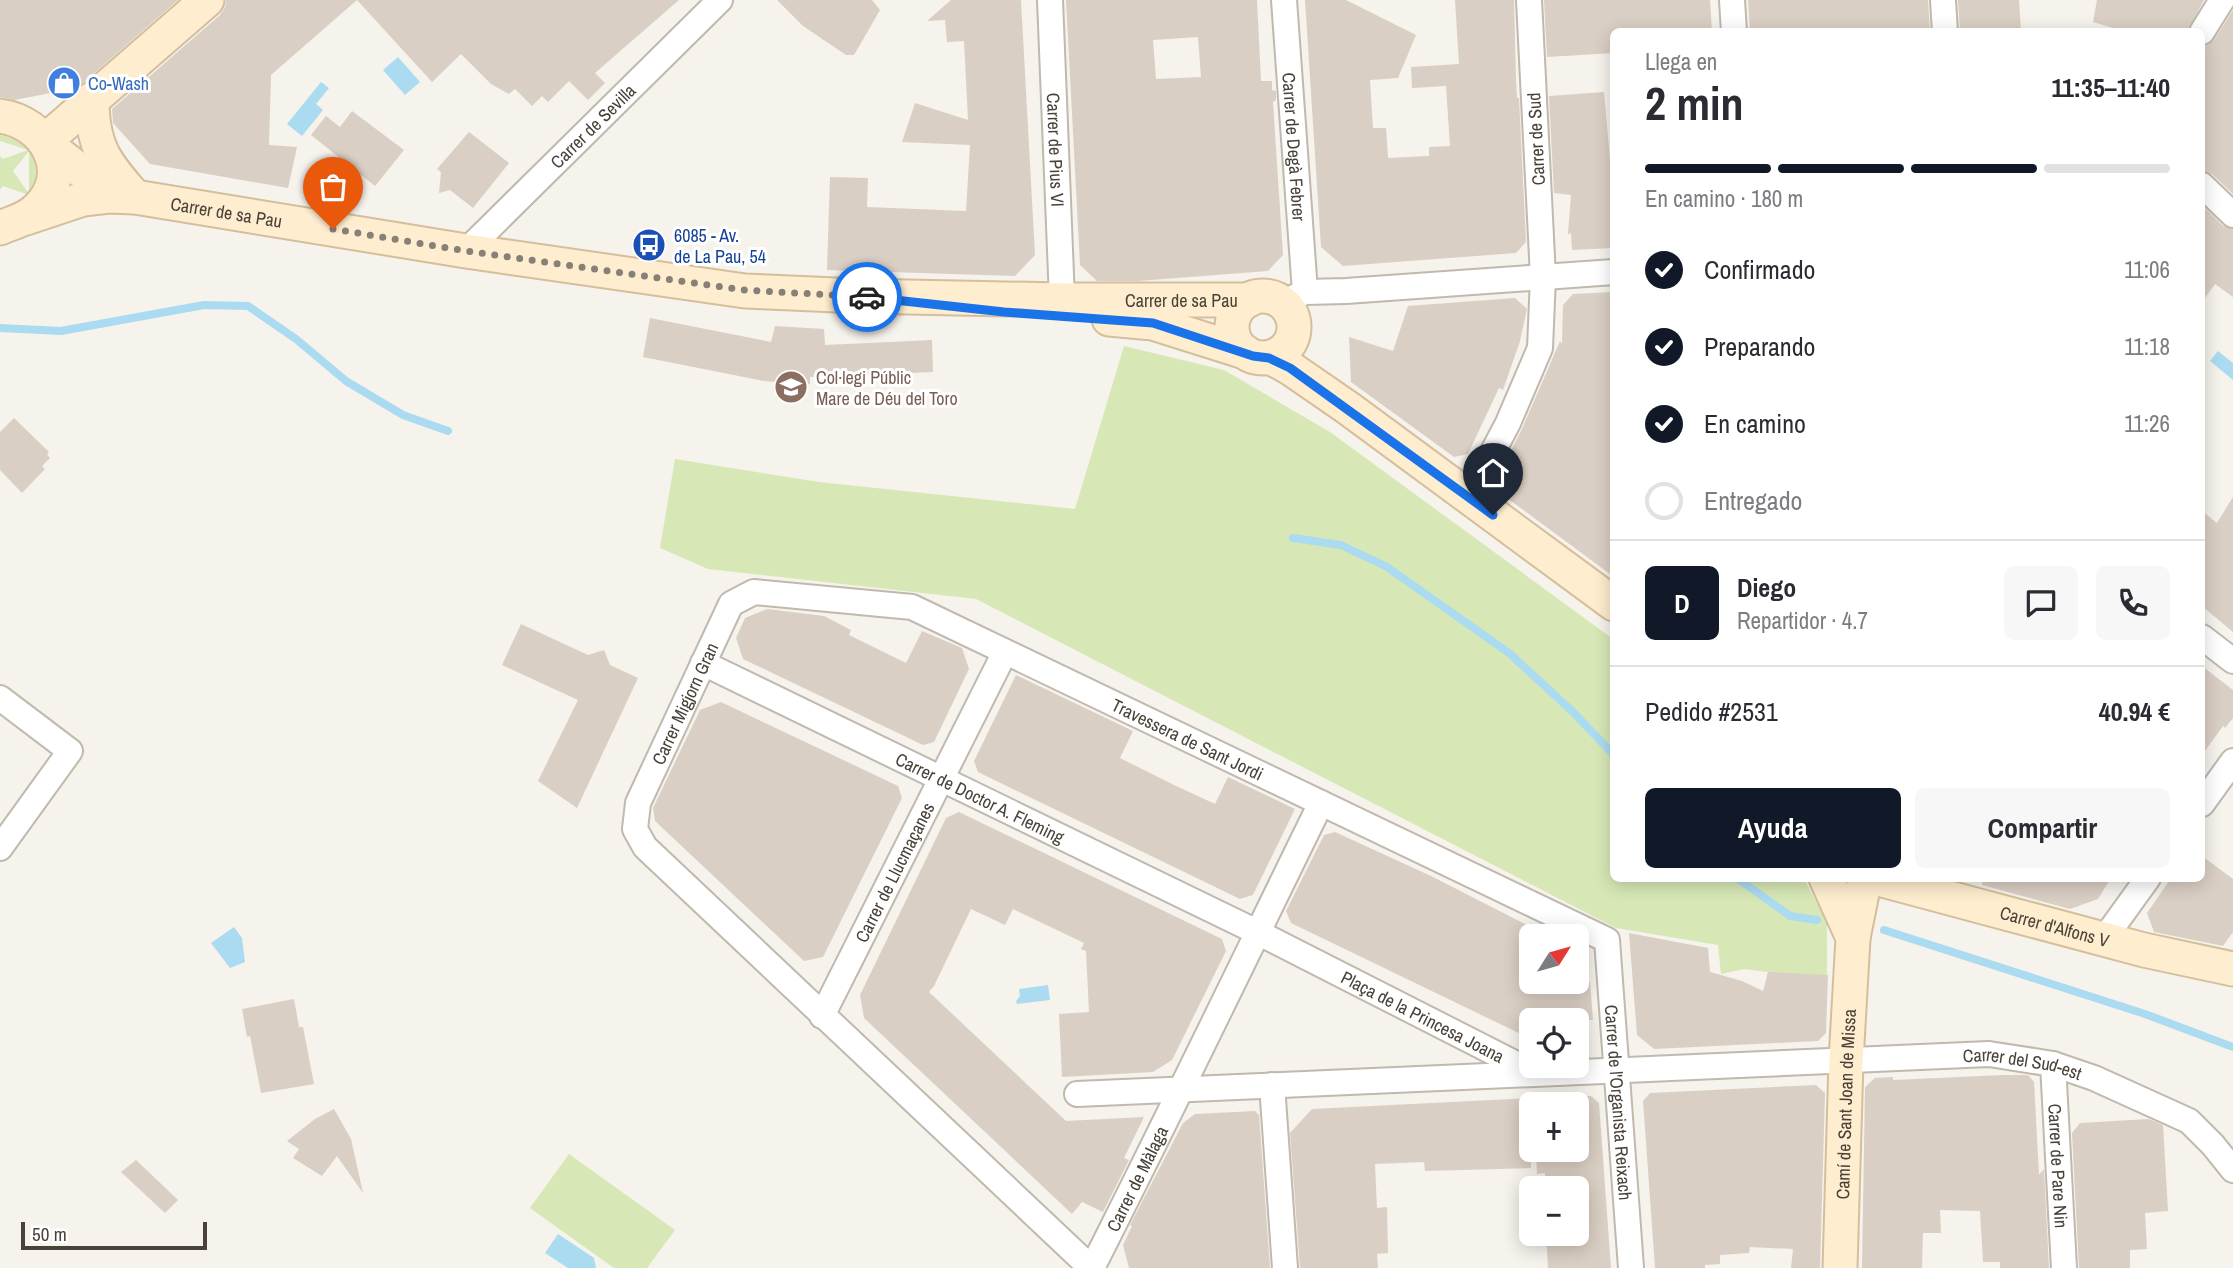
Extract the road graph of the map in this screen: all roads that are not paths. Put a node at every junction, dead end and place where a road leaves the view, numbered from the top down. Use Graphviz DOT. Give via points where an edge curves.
graph roads {
  1 [pos="207,0"];
  2 [pos="720,0"];
  3 [pos="1050,0"];
  4 [pos="1284,0"];
  5 [pos="1529,0"];
  6 [pos="1732,0"];
  7 [pos="1943,0"];
  8 [pos="2222,0"];
  9 [pos="1734,28"];
  10 [pos="1945,28"];
  11 [pos="2204,28"];
  12 [pos="92,99"];
  13 [pos="0,116"];
  14 [pos="46,143"];
  15 [pos="2205,188"];
  16 [pos="135,197"];
  17 [pos="2233,215"];
  18 [pos="7,225"];
  19 [pos="466,251"];
  20 [pos="1610,272"];
  21 [pos="1543,277"];
  22 [pos="859,296"];
  23 [pos="1062,300"];
  24 [pos="1282,305"];
  25 [pos="1257,355"];
  26 [pos="1348,408"];
  27 [pos="1469,497"];
  28 [pos="754,592"];
  29 [pos="1610,601"];
  30 [pos="2205,639"];
  31 [pos="1005,652"];
  32 [pos="2233,661"];
  33 [pos="703,663"];
  34 [pos="0,698"];
  35 [pos="2233,761"];
  36 [pos="941,779"];
  37 [pos="2205,800"];
  38 [pos="1321,803"];
  39 [pos="0,848"];
  40 [pos="1828,882"];
  41 [pos="1864,882"];
  42 [pos="1890,882"];
  43 [pos="2145,882"];
  44 [pos="1257,932"];
  45 [pos="1853,938"];
  46 [pos="2104,939"];
  47 [pos="1607,940"];
  48 [pos="2233,969"];
  49 [pos="822,1016"];
  50 [pos="1846,1061"];
  51 [pos="1519,1064"];
  52 [pos="2053,1064"];
  53 [pos="1617,1071"];
  54 [pos="1589,1072"];
  55 [pos="1519,1075"];
  56 [pos="1272,1086"];
  57 [pos="1183,1089"];
  58 [pos="1077,1094"];
  59 [pos="2233,1170"];
  60 [pos="1092,1268"];
  61 [pos="1285,1268"];
  62 [pos="1631,1268"];
  63 [pos="1840,1268"];
  64 [pos="2064,1268"];
  1 -- 12 [label="street"];
  2 -- 19 [label="street, Carrer de Sevilla"];
  3 -- 23 [label="street, Carrer de Pius VI"];
  4 -- 24 [label="street, Carrer de Degà Febrer"];
  5 -- 21 [label="street, Carrer de Sud"];
  6 -- 9 [label="street"];
  7 -- 10 [label="street"];
  8 -- 11 [label="street"];
  12 -- 14 [label="street"];
  12 -- 16 [label="street" via="93,132 100,150"];
  13 -- 14 [label="street, Carrer de sa Pau" via="32,127"];
  14 -- 16 [label="street, Carrer de sa Pau" via="78,169"];
  14 -- 18 [label="street" via="54,177 49,194 40,207"];
  15 -- 17 [label="street"];
  16 -- 18 [label="street, Carrer de sa Pau" via="83,199"];
  16 -- 19 [label="street, Carrer de sa Pau"];
  19 -- 22 [label="street, Carrer de sa Pau" via="744,290"];
  20 -- 21 [label="street, Carrer de sa Pau"];
  21 -- 24 [label="street, Carrer de sa Pau" via="1346,291"];
  21 -- 27 [label="street, Carrer de Sud" via="1540,348"];
  22 -- 23 [label="street, Carrer de sa Pau"];
  22 -- 25 [label="street, Carrer de sa Pau" via="1153,323"];
  23 -- 24 [label="street, Carrer de sa Pau"];
  24 -- 25 [label="street" via="1290,343 1284,350"];
  24 -- 25 [label="street" via="1238,310 1235,340"];
  24 -- 26 [label="street" via="1316,370"];
  25 -- 26 [label="street" via="1290,368"];
  26 -- 27 [label="street"];
  27 -- 29 [label="street"];
  28 -- 31 [label="street, Travessera de Sant Jordi" via="912,607"];
  28 -- 33 [label="street, Carrer Migjorn Gran" via="731,604"];
  30 -- 32 [label="street"];
  31 -- 36 [label="street, Carrer de Llucmaçanes"];
  31 -- 38 [label="street, Travessera de Sant Jordi"];
  33 -- 36 [label="street, Carrer de Doctor A. Fleming"];
  33 -- 49 [label="street, Carrer Migjorn Gran" via="638,803 635,829 645,848"];
  34 -- 39 [label="street" via="70,751"];
  35 -- 37 [label="street"];
  36 -- 44 [label="street, Carrer de Doctor A. Fleming"];
  36 -- 49 [label="street, Carrer de Llucmaçanes"];
  38 -- 44 [label="street"];
  38 -- 47 [label="street, Travessera de Sant Jordi"];
  40 -- 45 [label="street, Camí de Sant Joan de Missa"];
  41 -- 45 [label="street, Camí de Sant Joan de Missa"];
  42 -- 46 [label="street, Carrer d'Alfons V"];
  43 -- 46 [label="street"];
  44 -- 51 [label="street, Plaça de la Princesa Joana"];
  44 -- 57 [label="street"];
  45 -- 50 [label="street, Camí de Sant Joan de Missa"];
  46 -- 48 [label="street, Carrer d'Alfons V"];
  47 -- 53 [label="street, Carrer de l'Organista Reixach"];
  49 -- 60 [label="street"];
  50 -- 52 [label="street, Carrer del Sud-est" via="1989,1055"];
  50 -- 53 [label="street, Carrer del Sud-est"];
  50 -- 63 [label="street, Camí de Sant Joan de Missa"];
  52 -- 59 [label="street, Carrer del Sud-est" via="2189,1121"];
  52 -- 64 [label="street, Carrer de Pare Nin"];
  53 -- 54 [label="street, Carrer del Sud-est"];
  53 -- 62 [label="street, Carrer de l'Organista Reixach"];
  55 -- 56 [label="street, Plaça de la Princesa Joana"];
  56 -- 57 [label="street, Plaça de la Princesa Joana"];
  56 -- 61 [label="street"];
  57 -- 58 [label="street, Plaça de la Princesa Joana"];
  57 -- 60 [label="street, Carrer de Màlaga"];
}
